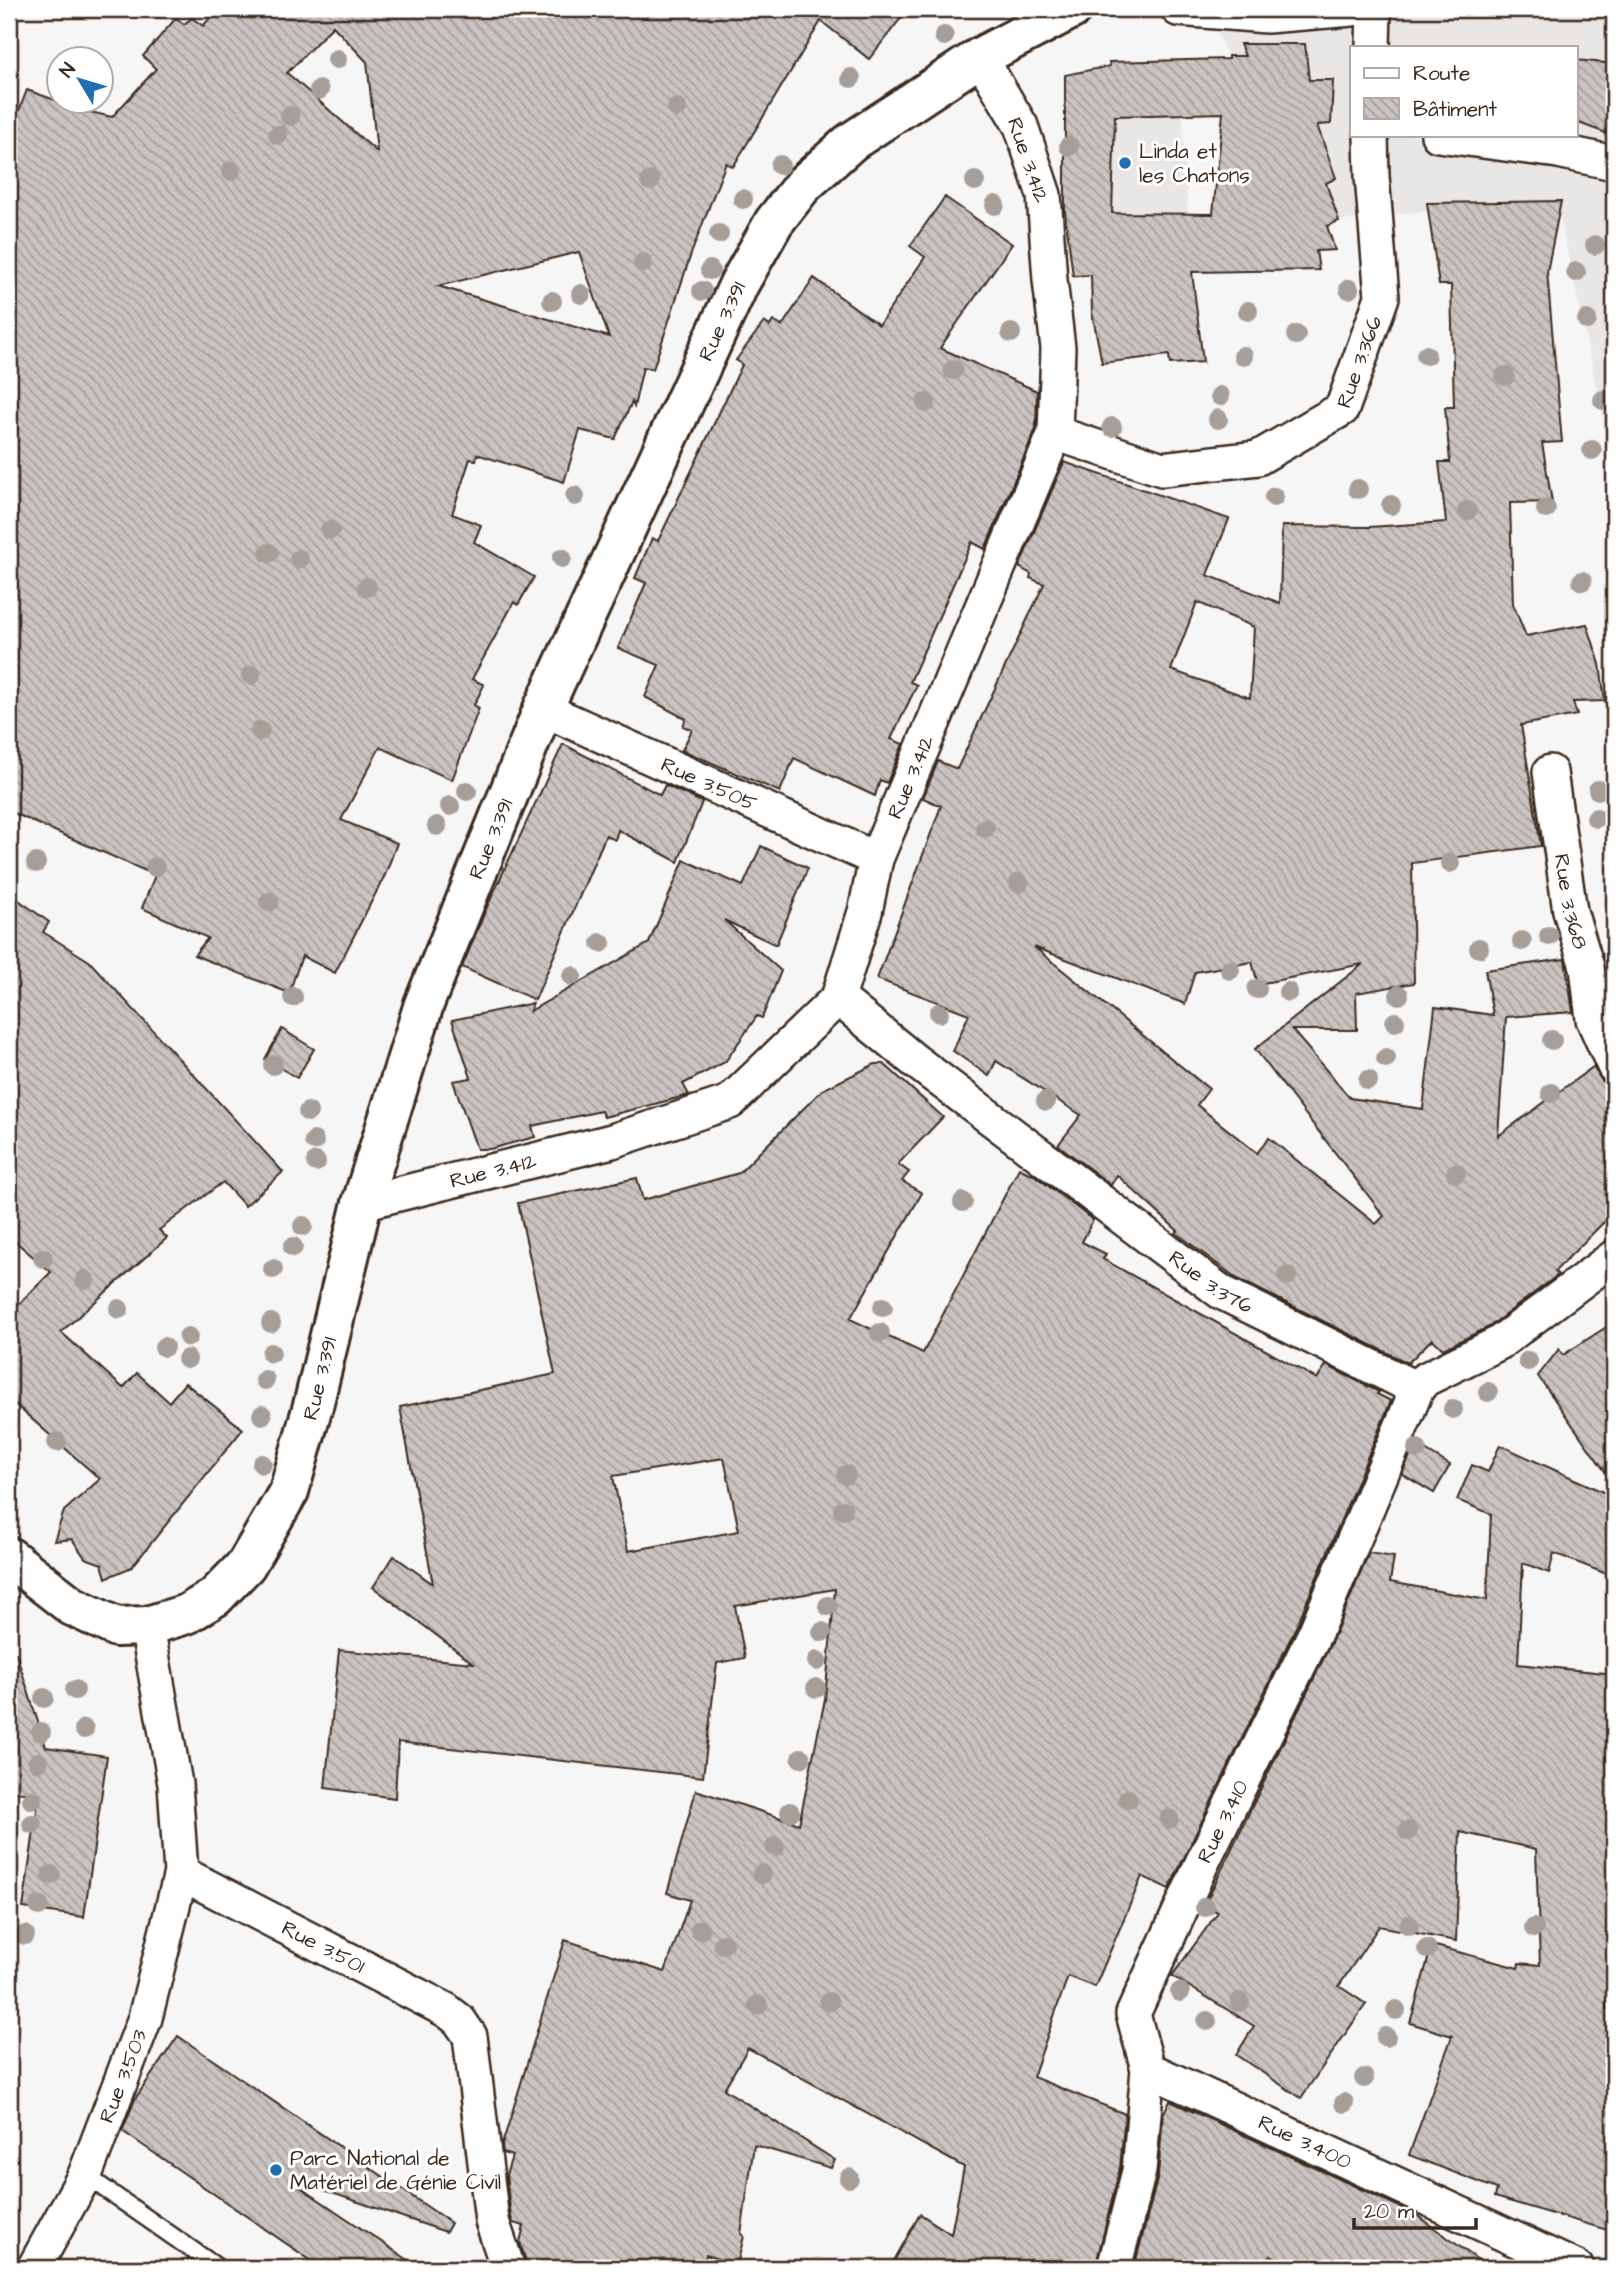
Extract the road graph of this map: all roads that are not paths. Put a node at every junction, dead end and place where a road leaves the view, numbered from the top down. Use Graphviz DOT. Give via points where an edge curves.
graph roads {
  1 [pos="1178,9"];
  2 [pos="1352,9"];
  3 [pos="1374,9"];
  4 [pos="1055,13"];
  5 [pos="1373,46"];
  6 [pos="980,58"];
  7 [pos="1371,136"];
  8 [pos="1446,136"];
  9 [pos="1614,163"];
  10 [pos="1055,433"];
  11 [pos="543,709"];
  12 [pos="1550,772"];
  13 [pos="876,859"];
  14 [pos="838,998"];
  15 [pos="1614,1066"];
  16 [pos="362,1203"];
  17 [pos="1614,1257"];
  18 [pos="1417,1388"];
  19 [pos="9,1558"];
  20 [pos="146,1626"];
  21 [pos="181,1873"];
  22 [pos="1148,2069"];
  23 [pos="85,2175"];
  24 [pos="34,2268"];
  25 [pos="218,2268"];
  26 [pos="508,2268"];
  27 [pos="1114,2268"];
  28 [pos="1577,2268"];
  1 -- 2 [label="street" via="1267,16"];
  3 -- 5 [label="street"];
  4 -- 6 [label="main road, Rue 3.391"];
  6 -- 10 [label="street, Rue 3.412" via="1021,126 1044,195 1058,348"];
  6 -- 11 [label="main road, Rue 3.391" via="851,142 803,185 774,222 739,284"];
  7 -- 10 [label="street, Rue 3.366" via="1382,297 1342,410 1258,458 1161,469"];
  8 -- 9 [label="street"];
  10 -- 13 [label="street, Rue 3.412"];
  11 -- 13 [label="street, Rue 3.505"];
  11 -- 16 [label="main road, Rue 3.391" via="424,1004"];
  12 -- 15 [label="street, Rue 3.368" via="1570,911 1587,967 1593,1019"];
  13 -- 14 [label="street, Rue 3.412"];
  14 -- 16 [label="street, Rue 3.412" via="730,1101 612,1141"];
  14 -- 18 [label="street, Rue 3.376" via="1220,1292"];
  16 -- 20 [label="main road, Rue 3.391" via="289,1491 246,1565 215,1597 187,1614"];
  17 -- 18 [label="street" via="1499,1343 1424,1380"];
  18 -- 22 [label="street, Rue 3.410" via="1315,1633 1133,2014"];
  19 -- 20 [label="main road, Rue 3.391" via="72,1606 116,1627"];
  20 -- 21 [label="street" via="175,1784"];
  21 -- 23 [label="street, Rue 3.503" via="145,2018"];
  21 -- 26 [label="street, Rue 3.501" via="458,2020 470,2036 492,2221"];
  22 -- 27 [label="street, Rue 3.410" via="1139,2171"];
  22 -- 28 [label="street, Rue 3.400"];
  23 -- 24 [label="street, Rue 3.503"];
  23 -- 25 [label="lane"];
}
